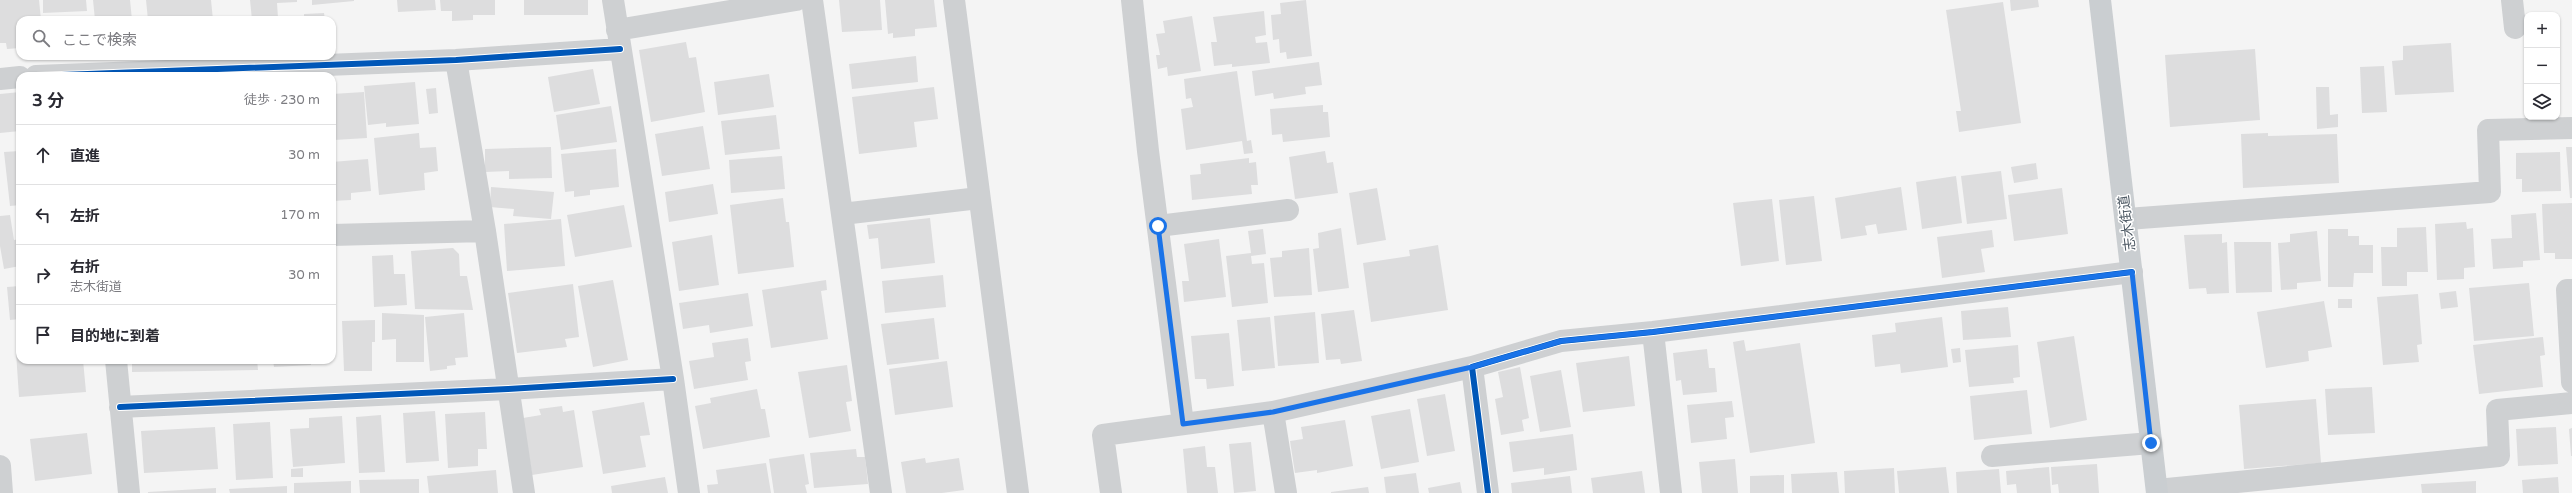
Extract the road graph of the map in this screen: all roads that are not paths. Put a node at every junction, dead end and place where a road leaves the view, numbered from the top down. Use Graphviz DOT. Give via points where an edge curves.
graph roads {
  1 [pos="613,0"];
  2 [pos="796,0"];
  3 [pos="812,0"];
  4 [pos="954,0"];
  5 [pos="1132,0"];
  6 [pos="2100,0"];
  7 [pos="2512,0"];
  8 [pos="2515,28"];
  9 [pos="619,39"];
  10 [pos="456,60"];
  11 [pos="140,72"];
  12 [pos="16,77"];
  13 [pos="0,79"];
  14 [pos="2572,128"];
  15 [pos="979,198"];
  16 [pos="1288,210"];
  17 [pos="842,214"];
  18 [pos="2126,219"];
  19 [pos="1158,226"];
  20 [pos="485,231"];
  21 [pos="336,235"];
  22 [pos="2132,272"];
  23 [pos="2572,290"];
  24 [pos="1653,332"];
  25 [pos="116,364"];
  26 [pos="1472,367"];
  27 [pos="673,379"];
  28 [pos="2572,382"];
  29 [pos="508,389"];
  30 [pos="2572,403"];
  31 [pos="120,407"];
  32 [pos="1273,412"];
  33 [pos="1183,424"];
  34 [pos="2151,443"];
  35 [pos="1992,456"];
  36 [pos="0,466"];
  37 [pos="2157,491"];
  38 [pos="2,493"];
  39 [pos="129,493"];
  40 [pos="524,493"];
  41 [pos="689,493"];
  42 [pos="881,493"];
  43 [pos="1018,493"];
  44 [pos="1111,493"];
  45 [pos="1286,493"];
  46 [pos="1488,493"];
  47 [pos="1671,493"];
  1 -- 9 [label="street"];
  2 -- 9 [label="street"];
  3 -- 17 [label="street"];
  4 -- 15 [label="street"];
  5 -- 19 [label="street"];
  6 -- 18 [label="main road, 志木街道"];
  7 -- 8 [label="street"];
  9 -- 10 [label="street"];
  9 -- 27 [label="street"];
  10 -- 11 [label="street"];
  10 -- 20 [label="street"];
  12 -- 13 [label="street"];
  14 -- 18 [label="street" via="2488,130 2490,192"];
  15 -- 17 [label="street"];
  15 -- 43 [label="street"];
  16 -- 19 [label="street"];
  17 -- 42 [label="street"];
  18 -- 22 [label="main road, 志木街道"];
  19 -- 33 [label="street"];
  20 -- 21 [label="street"];
  20 -- 29 [label="street"];
  22 -- 24 [label="street"];
  22 -- 34 [label="main road, 志木街道"];
  23 -- 28 [label="street" via="2567,290"];
  24 -- 26 [label="street" via="1561,341"];
  24 -- 47 [label="street"];
  25 -- 31 [label="street"];
  26 -- 32 [label="street"];
  26 -- 46 [label="street"];
  27 -- 29 [label="street"];
  27 -- 41 [label="street"];
  29 -- 31 [label="street"];
  29 -- 40 [label="street"];
  30 -- 37 [label="street" via="2497,410 2499,456"];
  31 -- 39 [label="street"];
  32 -- 33 [label="street"];
  32 -- 45 [label="street"];
  33 -- 44 [label="street" via="1103,435"];
  34 -- 35 [label="street"];
  34 -- 37 [label="main road, 志木街道"];
  36 -- 38 [label="street"];
}
